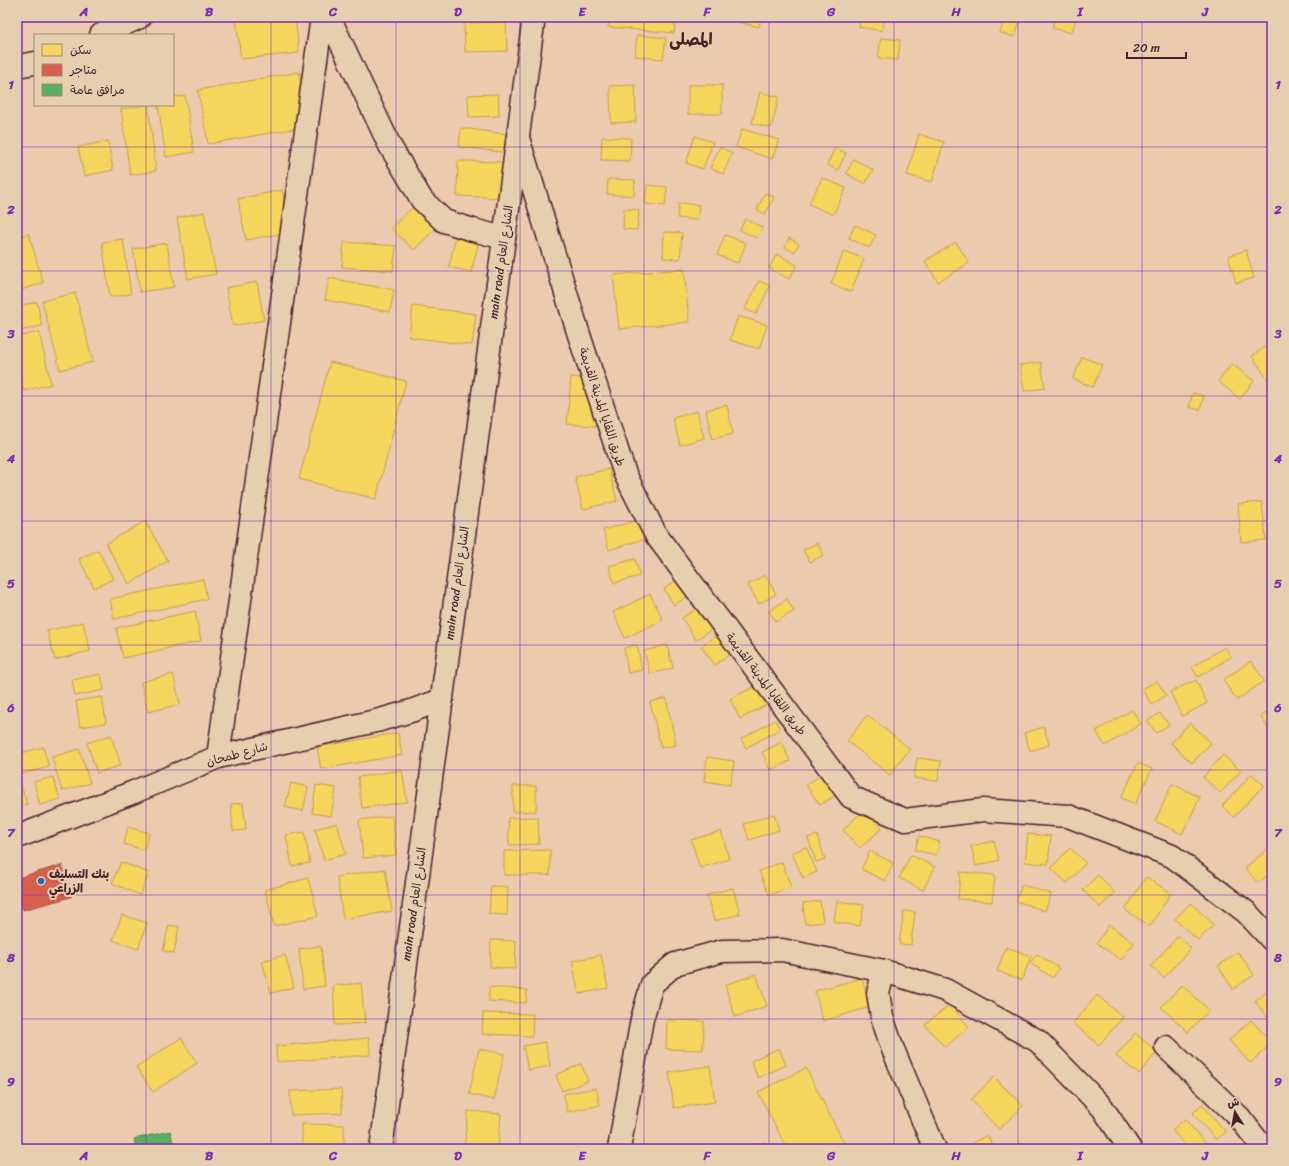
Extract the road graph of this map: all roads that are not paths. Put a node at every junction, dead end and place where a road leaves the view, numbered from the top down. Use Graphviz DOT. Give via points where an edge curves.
graph roads {
  1 [pos="140,17"];
  2 [pos="322,17"];
  3 [pos="329,17"];
  4 [pos="534,17"];
  5 [pos="103,34"];
  6 [pos="34,63"];
  7 [pos="17,66"];
  8 [pos="518,138"];
  9 [pos="504,238"];
  10 [pos="441,700"];
  11 [pos="218,757"];
  12 [pos="17,837"];
  13 [pos="1272,940"];
  14 [pos="884,971"];
  15 [pos="1166,1047"];
  16 [pos="381,1149"];
  17 [pos="619,1149"];
  18 [pos="935,1149"];
  19 [pos="1130,1149"];
  20 [pos="1264,1149"];
  1 -- 5 [label="street"];
  2 -- 11 [label="street"];
  3 -- 9 [label="street" via="390,146 422,200 444,221"];
  4 -- 8 [label="street, main road الشارع العام"];
  6 -- 7 [label="street"];
  8 -- 9 [label="street, main road الشارع العام"];
  8 -- 13 [label="street, طريق اللقايا المدينة القديمة" via="625,474 656,535 851,797 905,820 983,810 1068,816 1172,856 1246,912"];
  9 -- 10 [label="street, main road الشارع العام"];
  10 -- 11 [label="street, شارع طمحان" via="380,720"];
  10 -- 16 [label="street, main road الشارع العام"];
  11 -- 12 [label="street, شارع طمحان"];
  14 -- 17 [label="street" via="782,950 722,951 675,964 652,984 642,1019"];
  14 -- 18 [label="street" via="878,993 882,1017"];
  14 -- 19 [label="street" via="945,990 1038,1041 1102,1107"];
  15 -- 20 [label="street" via="1240,1118"];
}
